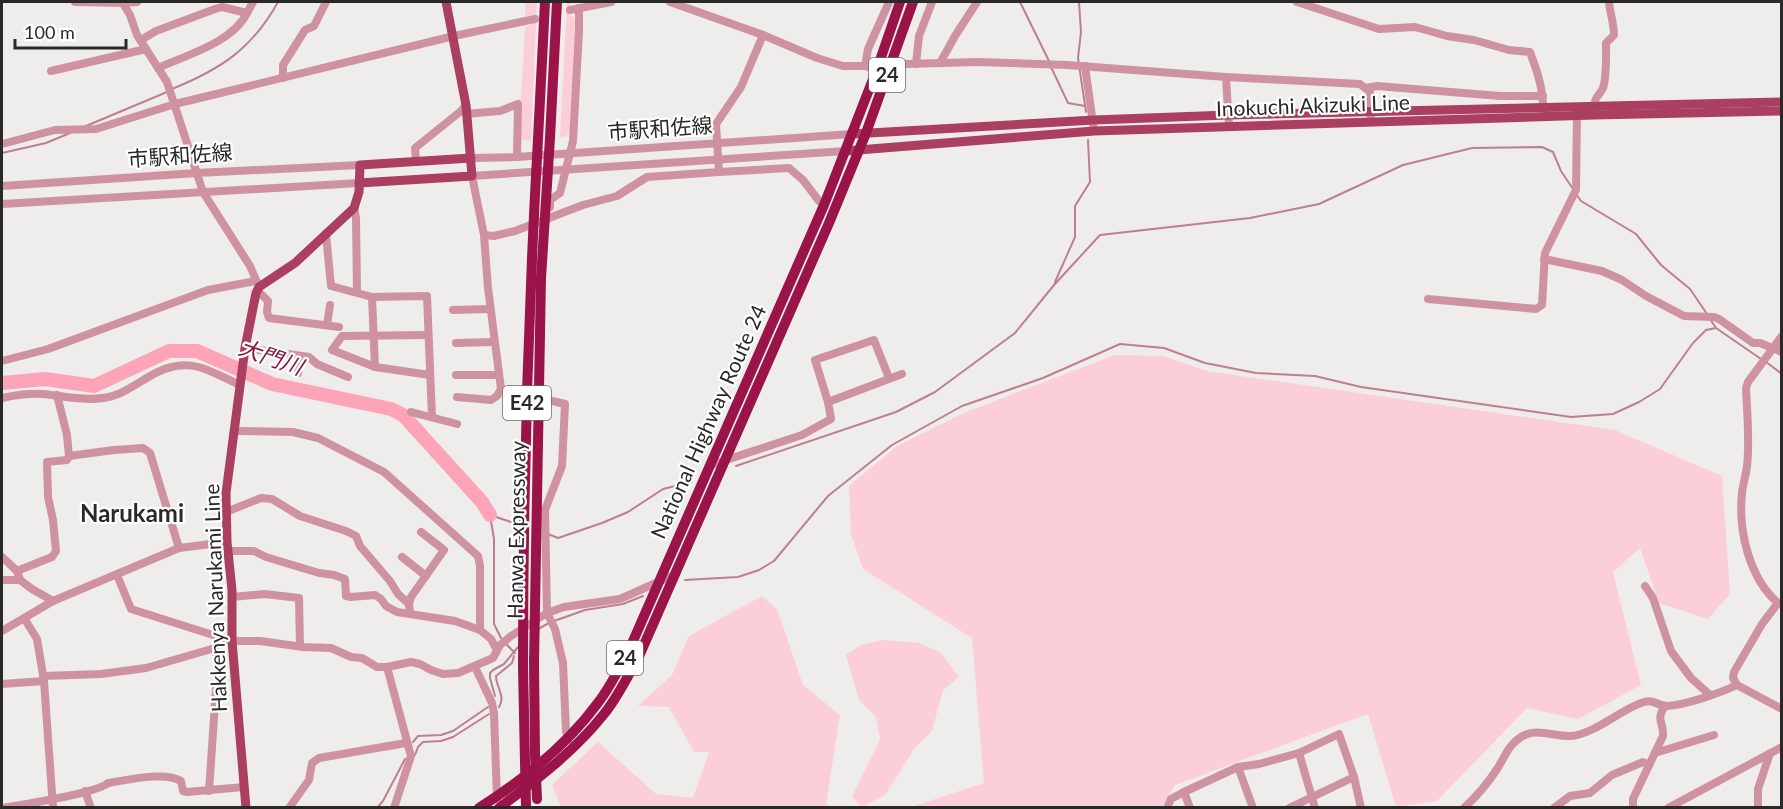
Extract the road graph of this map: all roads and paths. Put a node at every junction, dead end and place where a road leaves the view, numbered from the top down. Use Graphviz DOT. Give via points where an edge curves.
graph roads {
  1 [pos="75,2"];
  2 [pos="123,2"];
  3 [pos="137,2"];
  4 [pos="253,2"];
  5 [pos="326,2"];
  6 [pos="446,2"];
  7 [pos="545,2"];
  8 [pos="557,2"];
  9 [pos="611,2"];
  10 [pos="670,2"];
  11 [pos="889,2"];
  12 [pos="900,2"];
  13 [pos="913,2"];
  14 [pos="932,2"];
  15 [pos="977,2"];
  16 [pos="1297,2"];
  17 [pos="1609,2"];
  18 [pos="567,6"];
  19 [pos="581,6"];
  20 [pos="247,13"];
  21 [pos="534,19"];
  22 [pos="556,29"];
  23 [pos="763,35"];
  24 [pos="454,36"];
  25 [pos="141,40"];
  26 [pos="146,49"];
  27 [pos="892,60"];
  28 [pos="940,63"];
  29 [pos="916,64"];
  30 [pos="865,66"];
  31 [pos="1084,66"];
  32 [pos="158,68"];
  33 [pos="877,69"];
  34 [pos="51,71"];
  35 [pos="1226,77"];
  36 [pos="284,78"];
  37 [pos="1366,88"];
  38 [pos="1543,96"];
  39 [pos="1782,102"];
  40 [pos="175,104"];
  41 [pos="1576,106"];
  42 [pos="1543,108"];
  43 [pos="466,109"];
  44 [pos="1371,110"];
  45 [pos="1594,111"];
  46 [pos="1782,111"];
  47 [pos="1228,115"];
  48 [pos="1578,116"];
  49 [pos="1094,120"];
  50 [pos="1371,122"];
  51 [pos="1229,126"];
  52 [pos="1094,131"];
  53 [pos="866,133"];
  54 [pos="852,134"];
  55 [pos="717,143"];
  56 [pos="2,144"];
  57 [pos="859,149"];
  58 [pos="846,151"];
  59 [pos="572,153"];
  60 [pos="517,157"];
  61 [pos="471,158"];
  62 [pos="718,158"];
  63 [pos="416,160"];
  64 [pos="360,165"];
  65 [pos="566,170"];
  66 [pos="719,172"];
  67 [pos="197,173"];
  68 [pos="472,176"];
  69 [pos="359,183"];
  70 [pos="2,186"];
  71 [pos="203,192"];
  72 [pos="2,204"];
  73 [pos="824,205"];
  74 [pos="354,208"];
  75 [pos="549,217"];
  76 [pos="326,234"];
  77 [pos="484,235"];
  78 [pos="1544,259"];
  79 [pos="258,286"];
  80 [pos="357,292"];
  81 [pos="372,297"];
  82 [pos="1428,299"];
  83 [pos="330,305"];
  84 [pos="490,309"];
  85 [pos="453,310"];
  86 [pos="327,325"];
  87 [pos="339,327"];
  88 [pos="428,335"];
  89 [pos="374,336"];
  90 [pos="1782,336"];
  91 [pos="494,342"];
  92 [pos="456,343"];
  93 [pos="245,351"];
  94 [pos="1771,351"];
  95 [pos="1782,352"];
  96 [pos="301,356"];
  97 [pos="2,361"];
  98 [pos="375,367"];
  99 [pos="298,373"];
  100 [pos="902,374"];
  101 [pos="430,375"];
  102 [pos="456,375"];
  103 [pos="499,375"];
  104 [pos="348,377"];
  105 [pos="889,378"];
  106 [pos="240,384"];
  107 [pos="501,389"];
  108 [pos="57,395"];
  109 [pos="456,397"];
  110 [pos="2,398"];
  111 [pos="828,402"];
  112 [pos="411,412"];
  113 [pos="432,417"];
  114 [pos="458,424"];
  115 [pos="235,431"];
  116 [pos="69,456"];
  117 [pos="725,461"];
  118 [pos="711,465"];
  119 [pos="226,512"];
  120 [pos="421,532"];
  121 [pos="228,547"];
  122 [pos="179,548"];
  123 [pos="2,556"];
  124 [pos="402,557"];
  125 [pos="17,572"];
  126 [pos="676,574"];
  127 [pos="117,575"];
  128 [pos="426,576"];
  129 [pos="2,580"];
  130 [pos="20,580"];
  131 [pos="661,580"];
  132 [pos="1646,586"];
  133 [pos="232,597"];
  134 [pos="53,601"];
  135 [pos="410,604"];
  136 [pos="410,613"];
  137 [pos="548,615"];
  138 [pos="24,618"];
  139 [pos="480,630"];
  140 [pos="2,631"];
  141 [pos="218,637"];
  142 [pos="232,641"];
  143 [pos="300,646"];
  144 [pos="215,648"];
  145 [pos="498,648"];
  146 [pos="475,667"];
  147 [pos="387,668"];
  148 [pos="44,678"];
  149 [pos="2,684"];
  150 [pos="1737,685"];
  151 [pos="1710,696"];
  152 [pos="1665,706"];
  153 [pos="1782,709"];
  154 [pos="1714,735"];
  155 [pos="406,743"];
  156 [pos="572,743"];
  157 [pos="1782,747"];
  158 [pos="1299,753"];
  159 [pos="1655,753"];
  160 [pos="1770,753"];
  161 [pos="1649,765"];
  162 [pos="1238,767"];
  163 [pos="1354,777"];
  164 [pos="244,787"];
  165 [pos="86,791"];
  166 [pos="209,791"];
  167 [pos="1184,792"];
  168 [pos="1312,797"];
  169 [pos="53,798"];
  170 [pos="498,804"];
  171 [pos="532,805"];
  172 [pos="16,806"];
  173 [pos="3,807"];
  174 [pos="53,807"];
  175 [pos="91,807"];
  176 [pos="246,807"];
  177 [pos="289,807"];
  178 [pos="394,807"];
  179 [pos="479,807"];
  180 [pos="1167,807"];
  181 [pos="1190,807"];
  182 [pos="1253,807"];
  183 [pos="1289,807"];
  184 [pos="1315,807"];
  185 [pos="1361,807"];
  186 [pos="1464,807"];
  187 [pos="1554,807"];
  188 [pos="1633,807"];
  189 [pos="1668,807"];
  190 [pos="1758,807"];
  1 -- 2 [label="street"];
  2 -- 3 [label="street"];
  2 -- 25 [label="street"];
  4 -- 20 [label="street"];
  5 -- 36 [label="street" via="314,26 305,30 283,65"];
  6 -- 24 [label="main road"];
  7 -- 171 [label="highway, Hanwa Expressway / E42, bridge" via="530,280 523,552 525,762"];
  8 -- 22 [label="highway, Hanwa Expressway / E42"];
  9 -- 19 [label="street"];
  10 -- 23 [label="street"];
  11 -- 30 [label="street" via="868,49"];
  12 -- 33 [label="highway, National Highway Route 24 / 24"];
  13 -- 27 [label="highway, National Highway Route 24 / 24"];
  14 -- 29 [label="street" via="919,36"];
  15 -- 28 [label="street"];
  16 -- 38 [label="street" via="1379,29 1415,27 1530,52"];
  17 -- 45 [label="street" via="1614,35 1606,43 1603,88 1595,97"];
  18 -- 19 [label="street"];
  18 -- 22 [label="highway"];
  19 -- 59 [label="street"];
  20 -- 25 [label="street" via="215,9"];
  20 -- 32 [label="street" via="223,39"];
  21 -- 24 [label="street"];
  22 -- 171 [label="highway, Hanwa Expressway / E42, bridge" via="541,278"];
  23 -- 30 [label="street" via="843,66"];
  23 -- 55 [label="street" via="741,87 716,124"];
  24 -- 36 [label="street"];
  24 -- 43 [label="main road"];
  25 -- 26 [label="street"];
  26 -- 32 [label="street"];
  26 -- 34 [label="street"];
  27 -- 29 [label="street"];
  27 -- 53 [label="highway, National Highway Route 24 / 24"];
  28 -- 29 [label="street"];
  28 -- 31 [label="street"];
  30 -- 33 [label="street"];
  31 -- 35 [label="street"];
  31 -- 49 [label="street"];
  32 -- 40 [label="street"];
  33 -- 54 [label="highway, National Highway Route 24 / 24"];
  35 -- 37 [label="street" via="1322,81 1360,84"];
  35 -- 47 [label="street"];
  36 -- 40 [label="street"];
  37 -- 38 [label="street"];
  37 -- 44 [label="street" via="1370,92"];
  38 -- 42 [label="street"];
  39 -- 45 [label="main road, Inokuchi Akizuki Line"];
  40 -- 56 [label="street" via="96,129 55,130"];
  40 -- 67 [label="street"];
  41 -- 42 [label="main road, Inokuchi Akizuki Line"];
  41 -- 45 [label="main road, Inokuchi Akizuki Line"];
  41 -- 48 [label="street"];
  42 -- 44 [label="main road, Inokuchi Akizuki Line"];
  43 -- 60 [label="street" via="500,111 518,104"];
  43 -- 61 [label="main road"];
  43 -- 63 [label="street" via="415,148"];
  44 -- 47 [label="main road, Inokuchi Akizuki Line"];
  44 -- 50 [label="street"];
  45 -- 46 [label="main road, Inokuchi Akizuki Line"];
  45 -- 48 [label="main road, Inokuchi Akizuki Line"];
  47 -- 49 [label="main road, Inokuchi Akizuki Line"];
  47 -- 51 [label="street"];
  48 -- 50 [label="main road, Inokuchi Akizuki Line"];
  48 -- 78 [label="street" via="1576,190"];
  49 -- 52 [label="street"];
  49 -- 53 [label="main road, Inokuchi Akizuki Line"];
  50 -- 51 [label="main road, Inokuchi Akizuki Line"];
  51 -- 52 [label="main road, Inokuchi Akizuki Line"];
  52 -- 57 [label="main road, Inokuchi Akizuki Line"];
  53 -- 54 [label="main road, Inokuchi Akizuki Line"];
  53 -- 57 [label="highway, National Highway Route 24 / 24"];
  54 -- 55 [label="street, 市駅和佐線"];
  54 -- 58 [label="highway, National Highway Route 24 / 24"];
  55 -- 59 [label="street, 市駅和佐線"];
  55 -- 62 [label="street"];
  57 -- 58 [label="main road, Inokuchi Akizuki Line"];
  57 -- 117 [label="highway, National Highway Route 24 / 24"];
  58 -- 62 [label="street, 市駅和佐線"];
  58 -- 73 [label="highway, National Highway Route 24 / 24"];
  59 -- 60 [label="street, 市駅和佐線"];
  59 -- 65 [label="street"];
  60 -- 61 [label="street, 市駅和佐線"];
  61 -- 63 [label="main road"];
  61 -- 68 [label="main road"];
  62 -- 65 [label="street, 市駅和佐線"];
  62 -- 66 [label="street"];
  63 -- 64 [label="main road"];
  64 -- 67 [label="street, 市駅和佐線"];
  64 -- 69 [label="main road"];
  65 -- 68 [label="street, 市駅和佐線"];
  65 -- 75 [label="street" via="560,193 550,200"];
  66 -- 73 [label="street" via="789,168"];
  66 -- 75 [label="street" via="647,177 617,196"];
  67 -- 70 [label="street, 市駅和佐線"];
  67 -- 71 [label="street"];
  68 -- 69 [label="main road"];
  68 -- 77 [label="street"];
  69 -- 71 [label="street, 市駅和佐線"];
  69 -- 74 [label="main road"];
  71 -- 72 [label="street, 市駅和佐線"];
  71 -- 79 [label="street" via="250,266"];
  73 -- 118 [label="highway, National Highway Route 24 / 24"];
  74 -- 76 [label="main road"];
  74 -- 80 [label="street"];
  75 -- 77 [label="street" via="507,233"];
  76 -- 79 [label="main road" via="295,263"];
  76 -- 80 [label="street" via="331,286"];
  77 -- 84 [label="street"];
  78 -- 82 [label="street" via="1542,305 1536,309"];
  78 -- 94 [label="street" via="1602,271 1684,316 1719,319"];
  79 -- 86 [label="street" via="268,301 269,318"];
  79 -- 93 [label="main road, Hakkenya Narukami Line"];
  79 -- 97 [label="street" via="208,290 48,349"];
  80 -- 81 [label="street"];
  81 -- 88 [label="street" via="427,296"];
  81 -- 89 [label="street"];
  83 -- 86 [label="street"];
  84 -- 85 [label="street"];
  84 -- 91 [label="street"];
  86 -- 87 [label="street"];
  88 -- 89 [label="street"];
  88 -- 101 [label="street"];
  89 -- 98 [label="street"];
  89 -- 98 [label="street" via="342,336 332,350"];
  90 -- 94 [label="street"];
  91 -- 92 [label="street"];
  91 -- 103 [label="street"];
  93 -- 96 [label="street"];
  93 -- 106 [label="main road, Hakkenya Narukami Line"];
  94 -- 95 [label="street"];
  94 -- 150 [label="street" via="1746,388 1747,466 1742,522 1757,574 1767,593 1778,603 1734,672"];
  96 -- 99 [label="street"];
  96 -- 104 [label="street"];
  98 -- 101 [label="street"];
  100 -- 105 [label="street"];
  101 -- 113 [label="street"];
  102 -- 103 [label="street"];
  103 -- 107 [label="street"];
  105 -- 111 [label="street"];
  105 -- 111 [label="street" via="874,340 815,360"];
  106 -- 108 [label="street" via="200,367 177,365 165,367 105,398 86,400"];
  106 -- 115 [label="main road, Hakkenya Narukami Line"];
  107 -- 109 [label="street" via="491,400"];
  107 -- 137 [label="street" via="565,404 562,466 545,510"];
  108 -- 110 [label="street"];
  108 -- 116 [label="street"];
  111 -- 117 [label="street" via="830,420 801,435"];
  112 -- 113 [label="street"];
  113 -- 114 [label="street"];
  115 -- 119 [label="main road, Hakkenya Narukami Line"];
  115 -- 139 [label="street" via="311,435 384,472 478,556"];
  116 -- 122 [label="street" via="143,448 150,453"];
  116 -- 125 [label="street" via="67,460 47,462 56,550 52,557"];
  117 -- 118 [label="street"];
  117 -- 126 [label="highway, National Highway Route 24 / 24"];
  118 -- 131 [label="highway, National Highway Route 24 / 24"];
  119 -- 121 [label="main road, Hakkenya Narukami Line"];
  119 -- 135 [label="street" via="261,498 272,499 300,516 356,536 398,594"];
  120 -- 128 [label="street" via="444,550"];
  121 -- 122 [label="street"];
  121 -- 133 [label="main road, Hakkenya Narukami Line"];
  121 -- 136 [label="street" via="334,575 345,579 346,596 375,595 397,612"];
  122 -- 127 [label="street"];
  123 -- 125 [label="street"];
  124 -- 128 [label="street"];
  125 -- 130 [label="street"];
  126 -- 131 [label="street"];
  126 -- 156 [label="highway, National Highway Route 24 / 24" via="640,654 606,712"];
  127 -- 134 [label="street"];
  127 -- 141 [label="street" via="131,609"];
  128 -- 135 [label="street"];
  129 -- 130 [label="street"];
  130 -- 134 [label="street"];
  131 -- 137 [label="street" via="621,598 564,608"];
  131 -- 156 [label="highway, National Highway Route 24 / 24" via="630,648"];
  132 -- 151 [label="street" via="1671,651"];
  133 -- 142 [label="main road, Hakkenya Narukami Line"];
  133 -- 143 [label="street" via="265,594 299,598"];
  134 -- 138 [label="street"];
  135 -- 136 [label="street"];
  136 -- 139 [label="street"];
  137 -- 145 [label="street"];
  137 -- 156 [label="street" via="563,663 566,731"];
  138 -- 140 [label="street"];
  138 -- 148 [label="street" via="37,639"];
  139 -- 145 [label="street"];
  141 -- 142 [label="street"];
  141 -- 144 [label="street"];
  142 -- 143 [label="street"];
  142 -- 164 [label="main road, Hakkenya Narukami Line"];
  143 -- 147 [label="street" via="331,648"];
  144 -- 148 [label="street" via="146,668"];
  144 -- 166 [label="street" via="221,674 216,689"];
  145 -- 146 [label="street" via="493,658"];
  146 -- 147 [label="street" via="443,674 411,662"];
  146 -- 170 [label="street" via="494,713"];
  147 -- 155 [label="street"];
  148 -- 149 [label="street"];
  148 -- 169 [label="street"];
  150 -- 151 [label="street"];
  150 -- 153 [label="street"];
  151 -- 152 [label="street"];
  152 -- 159 [label="street" via="1659,719 1663,736"];
  152 -- 186 [label="street" via="1652,700 1640,703 1571,736 1535,732 1523,736 1508,748 1497,770"];
  154 -- 159 [label="street"];
  155 -- 177 [label="street" via="319,758"];
  155 -- 178 [label="street" via="411,756"];
  156 -- 170 [label="highway, National Highway Route 24 / 24" via="545,773"];
  157 -- 160 [label="street"];
  158 -- 162 [label="street"];
  158 -- 163 [label="street" via="1339,734"];
  158 -- 168 [label="street"];
  159 -- 161 [label="street"];
  160 -- 189 [label="street"];
  160 -- 190 [label="street" via="1758,789"];
  161 -- 187 [label="street" via="1643,762 1612,775 1590,794 1570,796"];
  161 -- 188 [label="street"];
  162 -- 167 [label="street"];
  162 -- 182 [label="street"];
  163 -- 168 [label="street"];
  163 -- 185 [label="street"];
  164 -- 166 [label="street"];
  164 -- 176 [label="main road, Hakkenya Narukami Line"];
  165 -- 166 [label="street" via="108,783 150,777 174,777 181,781 183,791"];
  165 -- 169 [label="street"];
  165 -- 175 [label="street"];
  167 -- 180 [label="street"];
  167 -- 181 [label="street"];
  168 -- 183 [label="street"];
  168 -- 184 [label="street"];
  169 -- 172 [label="street"];
  169 -- 174 [label="street"];
  170 -- 179 [label="highway, National Highway Route 24 / 24"];
  172 -- 173 [label="street"];
}
